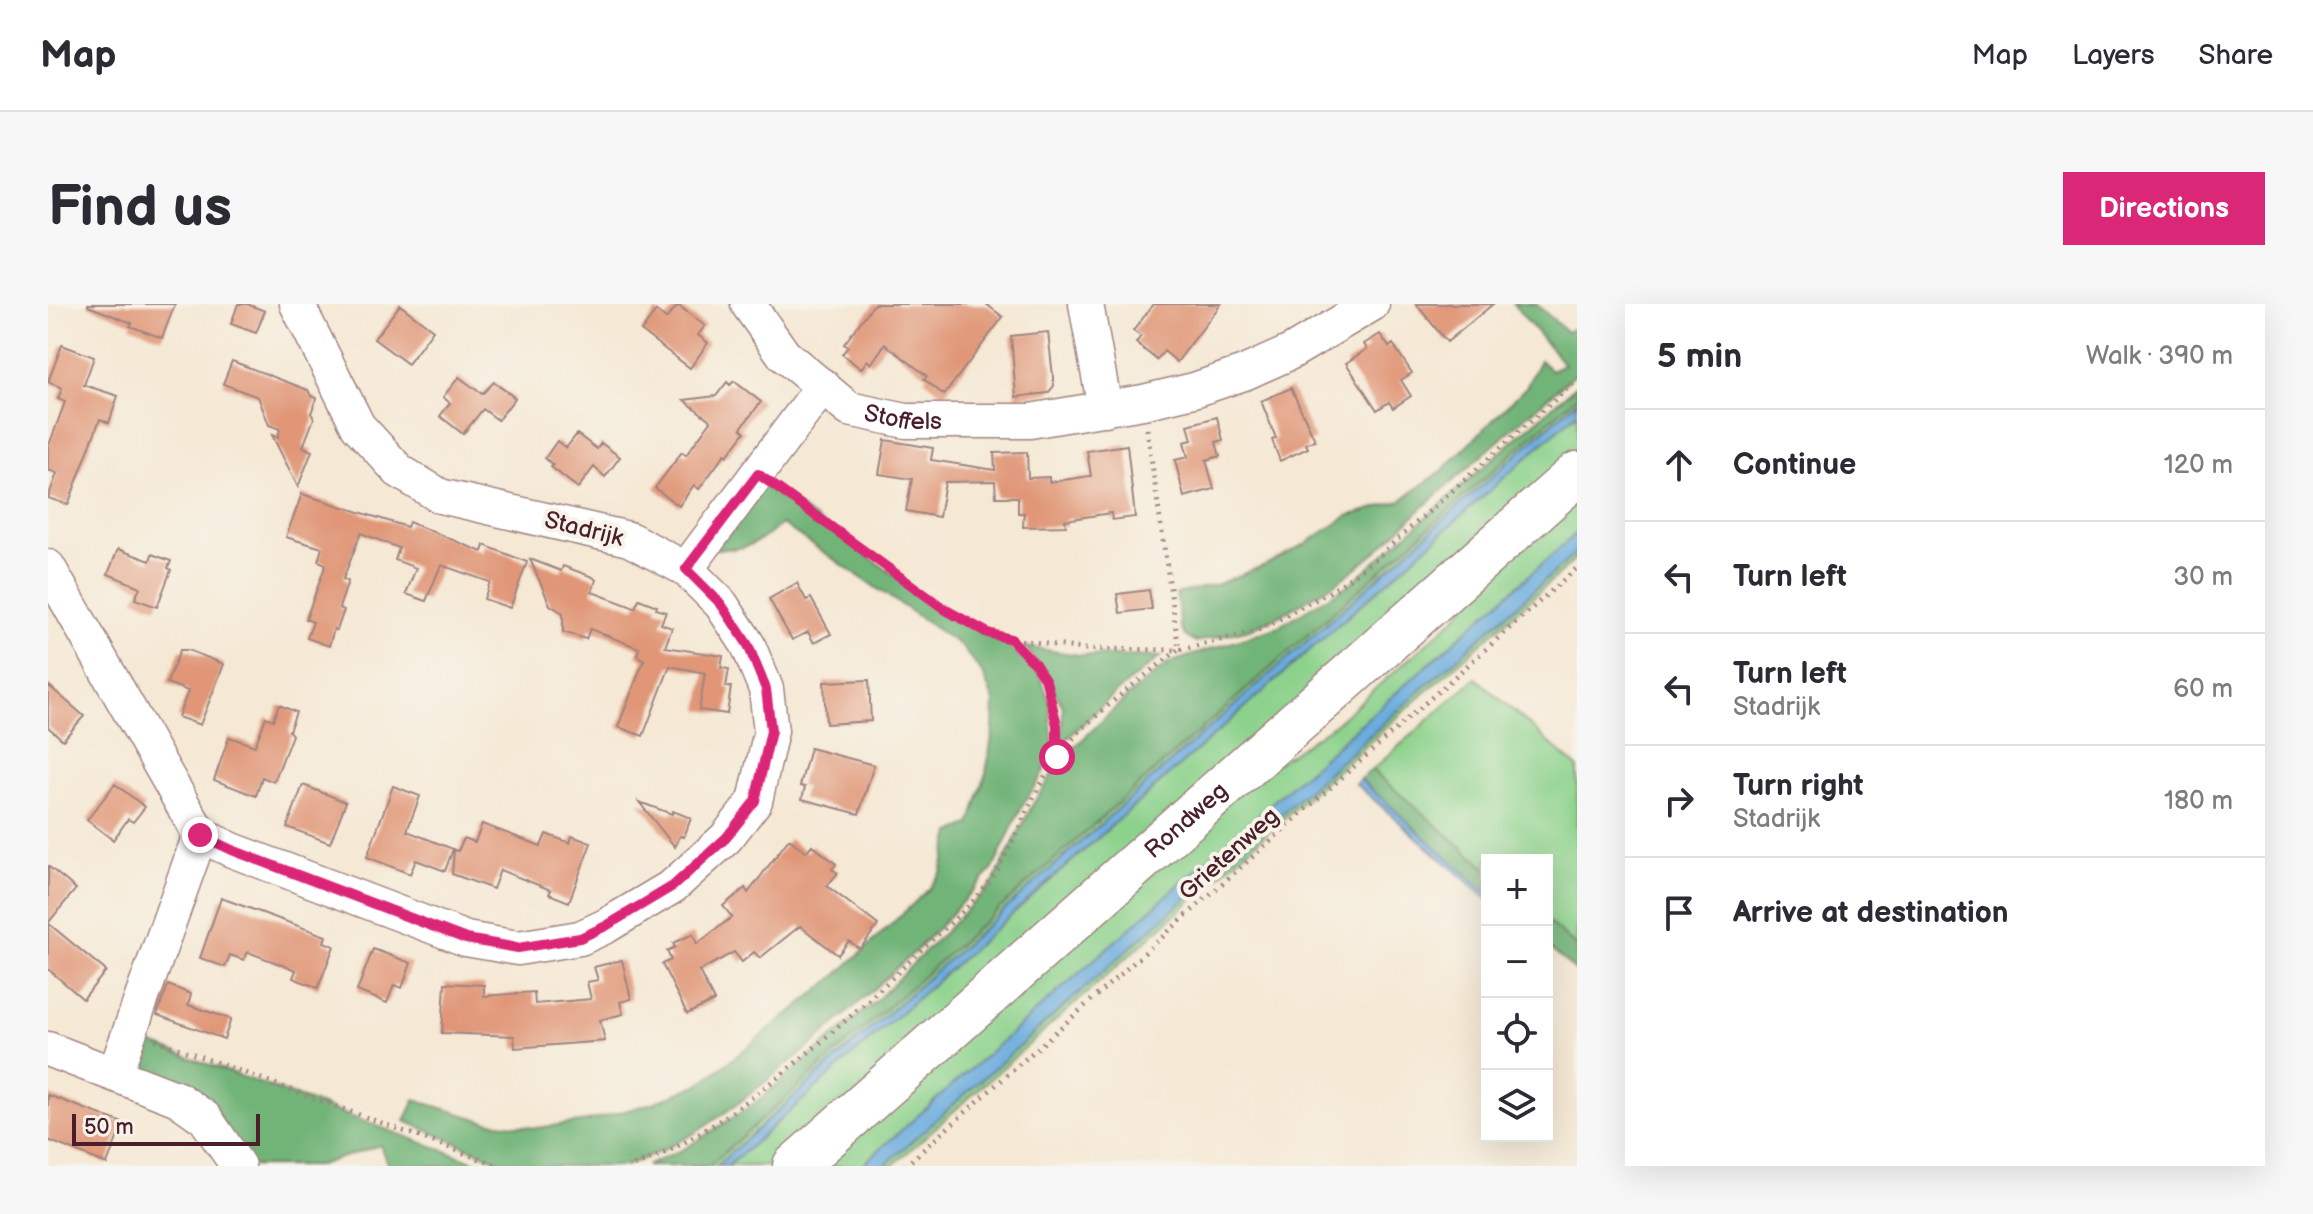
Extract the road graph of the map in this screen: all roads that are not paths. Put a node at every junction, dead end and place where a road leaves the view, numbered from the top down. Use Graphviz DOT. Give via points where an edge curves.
graph roads {
  1 [pos="297,304"];
  2 [pos="748,304"];
  3 [pos="1086,304"];
  4 [pos="1372,304"];
  5 [pos="823,386"];
  6 [pos="1105,409"];
  7 [pos="1577,474"];
  8 [pos="48,567"];
  9 [pos="686,569"];
  10 [pos="200,835"];
  11 [pos="48,1049"];
  12 [pos="115,1073"];
  13 [pos="238,1166"];
  14 [pos="795,1166"];
  1 -- 9 [label="street, Stadrijk" via="358,426 399,471 440,496 629,539"];
  2 -- 5 [label="street, Stoffels" via="784,355"];
  3 -- 6 [label="street"];
  4 -- 6 [label="street, Stoffels" via="1244,373"];
  5 -- 6 [label="street, Stoffels" via="849,409 906,421 1030,421"];
  5 -- 9 [label="street"];
  7 -- 14 [label="main road, Rondweg"];
  8 -- 10 [label="street"];
  9 -- 10 [label="street, Stadrijk" via="721,604 748,645 766,689 771,731 765,766 755,801 726,838 673,886 606,926 580,938 518,948 466,939"];
  10 -- 12 [label="street"];
  11 -- 12 [label="street"];
  12 -- 13 [label="street" via="178,1099 205,1118"];
}
